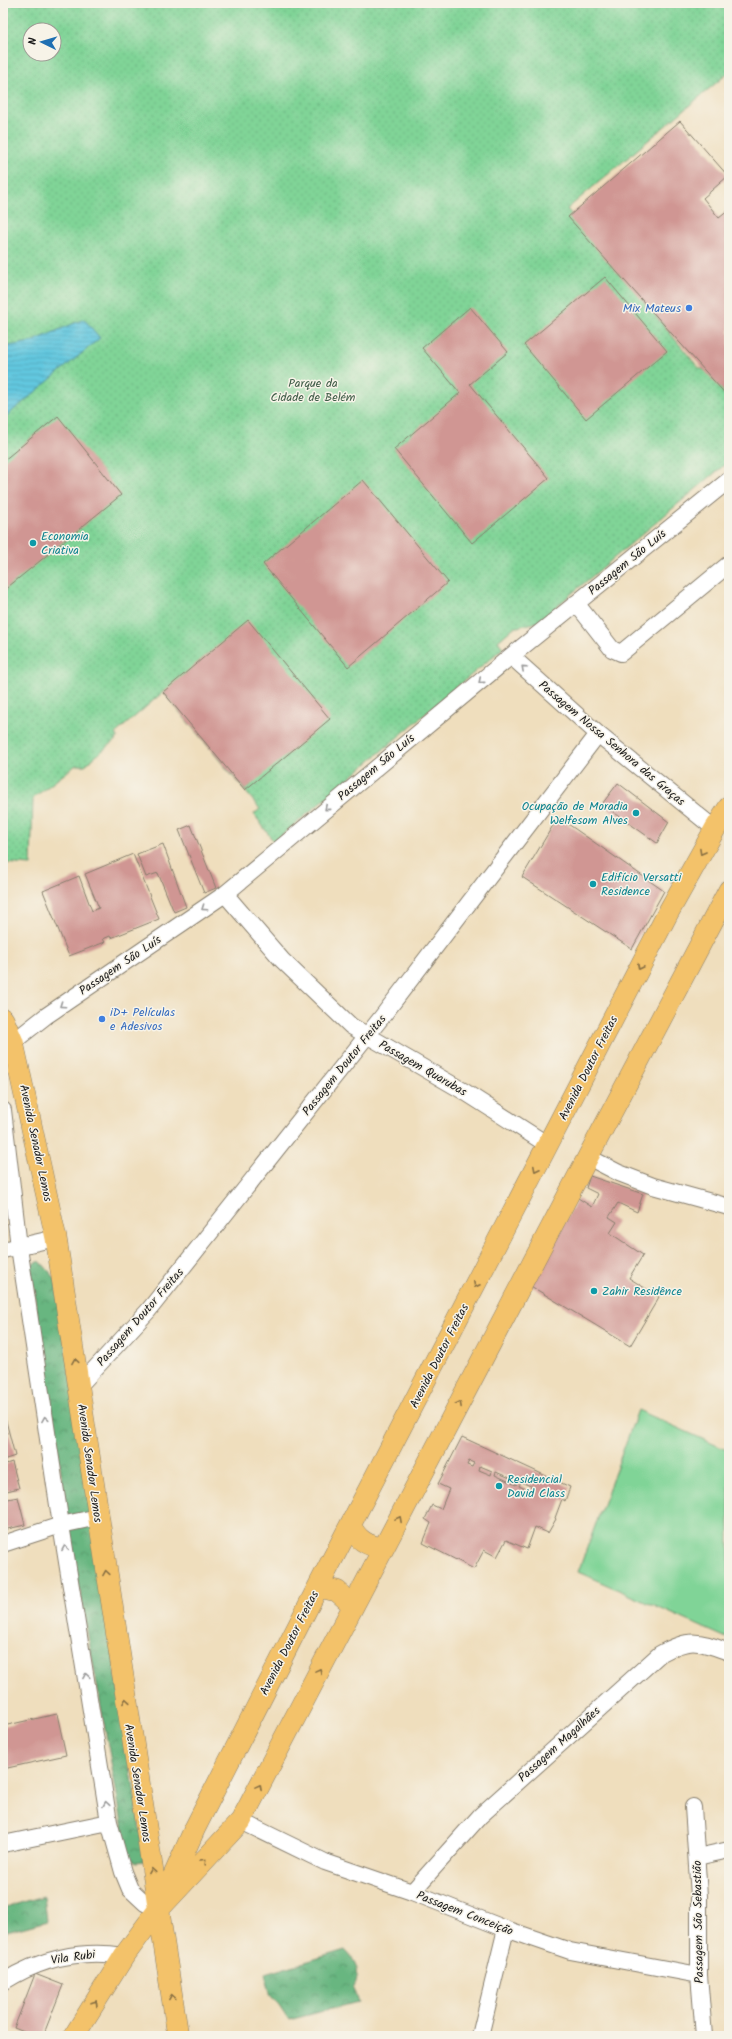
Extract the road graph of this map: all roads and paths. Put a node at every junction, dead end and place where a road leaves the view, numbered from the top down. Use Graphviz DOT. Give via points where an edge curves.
graph roads {
  1 [pos="729,480"];
  2 [pos="729,564"];
  3 [pos="576,603"];
  4 [pos="511,656"];
  5 [pos="598,734"];
  6 [pos="729,807"];
  7 [pos="715,829"];
  8 [pos="729,890"];
  9 [pos="224,894"];
  10 [pos="3,1020"];
  11 [pos="367,1036"];
  12 [pos="13,1042"];
  13 [pos="3,1110"];
  14 [pos="548,1145"];
  15 [pos="588,1157"];
  16 [pos="729,1207"];
  17 [pos="56,1238"];
  18 [pos="19,1247"];
  19 [pos="3,1250"];
  20 [pos="78,1387"];
  21 [pos="98,1517"];
  22 [pos="61,1525"];
  23 [pos="351,1526"];
  24 [pos="3,1544"];
  25 [pos="383,1548"];
  26 [pos="318,1587"];
  27 [pos="353,1605"];
  28 [pos="729,1652"];
  29 [pos="693,1807"];
  30 [pos="241,1821"];
  31 [pos="109,1822"];
  32 [pos="3,1844"];
  33 [pos="729,1850"];
  34 [pos="697,1857"];
  35 [pos="412,1892"];
  36 [pos="158,1910"];
  37 [pos="506,1930"];
  38 [pos="124,1956"];
  39 [pos="699,1975"];
  40 [pos="3,1982"];
  41 [pos="74,2036"];
  42 [pos="178,2036"];
  43 [pos="480,2036"];
  44 [pos="704,2036"];
  1 -- 3 [label="street, Passagem São Luís"];
  2 -- 3 [label="street" via="621,653 612,649"];
  3 -- 4 [label="street, Passagem São Luís"];
  5 -- 4 [label="street, Passagem Nossa Senhora das Graças, one-way"];
  4 -- 9 [label="street, Passagem São Luís, one-way"];
  5 -- 7 [label="street, Passagem Nossa Senhora das Graças"];
  5 -- 11 [label="street, Passagem Doutor Freitas"];
  6 -- 7 [label="main road, Avenida Doutor Freitas"];
  7 -- 14 [label="main road, Avenida Doutor Freitas, one-way" via="669,911"];
  8 -- 15 [label="main road, Avenida Doutor Freitas"];
  9 -- 11 [label="street, Passagem Quarubas" via="282,960 351,1026"];
  9 -- 12 [label="street, Passagem São Luís, one-way" via="46,1016"];
  10 -- 12 [label="main road, Avenida Senador Lemos"];
  11 -- 14 [label="street, Passagem Quarubas" via="465,1092"];
  11 -- 20 [label="street, Passagem Doutor Freitas" via="148,1311"];
  12 -- 17 [label="main road, Avenida Senador Lemos"];
  13 -- 18 [label="street"];
  14 -- 23 [label="main road, Avenida Doutor Freitas, one-way"];
  15 -- 16 [label="street" via="652,1186"];
  25 -- 15 [label="main road, Avenida Doutor Freitas, one-way"];
  17 -- 18 [label="street"];
  20 -- 17 [label="main road, Avenida Senador Lemos, one-way"];
  18 -- 19 [label="street"];
  22 -- 18 [label="street, one-way"];
  20 -- 21 [label="main road, Avenida Senador Lemos"];
  21 -- 22 [label="street"];
  36 -- 21 [label="main road, Avenida Senador Lemos, one-way"];
  22 -- 24 [label="street"];
  31 -- 22 [label="street, one-way"];
  23 -- 25 [label="main road" via="354,1534 367,1544"];
  23 -- 26 [label="main road, Avenida Doutor Freitas"];
  25 -- 27 [label="main road, Avenida Doutor Freitas"];
  26 -- 27 [label="main road" via="337,1591"];
  26 -- 36 [label="main road, Avenida Doutor Freitas" via="195,1828"];
  30 -- 27 [label="main road, Avenida Doutor Freitas, one-way"];
  28 -- 35 [label="street, Passagem Magalhães" via="702,1643 687,1642 660,1654 480,1816"];
  29 -- 34 [label="street, Passagem São Sebastião"];
  30 -- 35 [label="street, Passagem Conceição" via="325,1862"];
  36 -- 30 [label="main road, Avenida Doutor Freitas, one-way"];
  31 -- 32 [label="street"];
  31 -- 36 [label="street" via="130,1889 145,1903"];
  33 -- 34 [label="street"];
  34 -- 39 [label="street, Passagem São Sebastião"];
  35 -- 37 [label="street, Passagem Conceição"];
  36 -- 38 [label="main road, Avenida Doutor Freitas"];
  42 -- 36 [label="main road, Avenida Senador Lemos, one-way"];
  37 -- 39 [label="street, Passagem Conceição" via="570,1951"];
  37 -- 43 [label="street"];
  38 -- 40 [label="street, Vila Rubi" via="86,1954 62,1957 15,1974"];
  41 -- 38 [label="main road, Avenida Doutor Freitas, one-way"];
  39 -- 44 [label="street, Passagem São Sebastião"];
}
